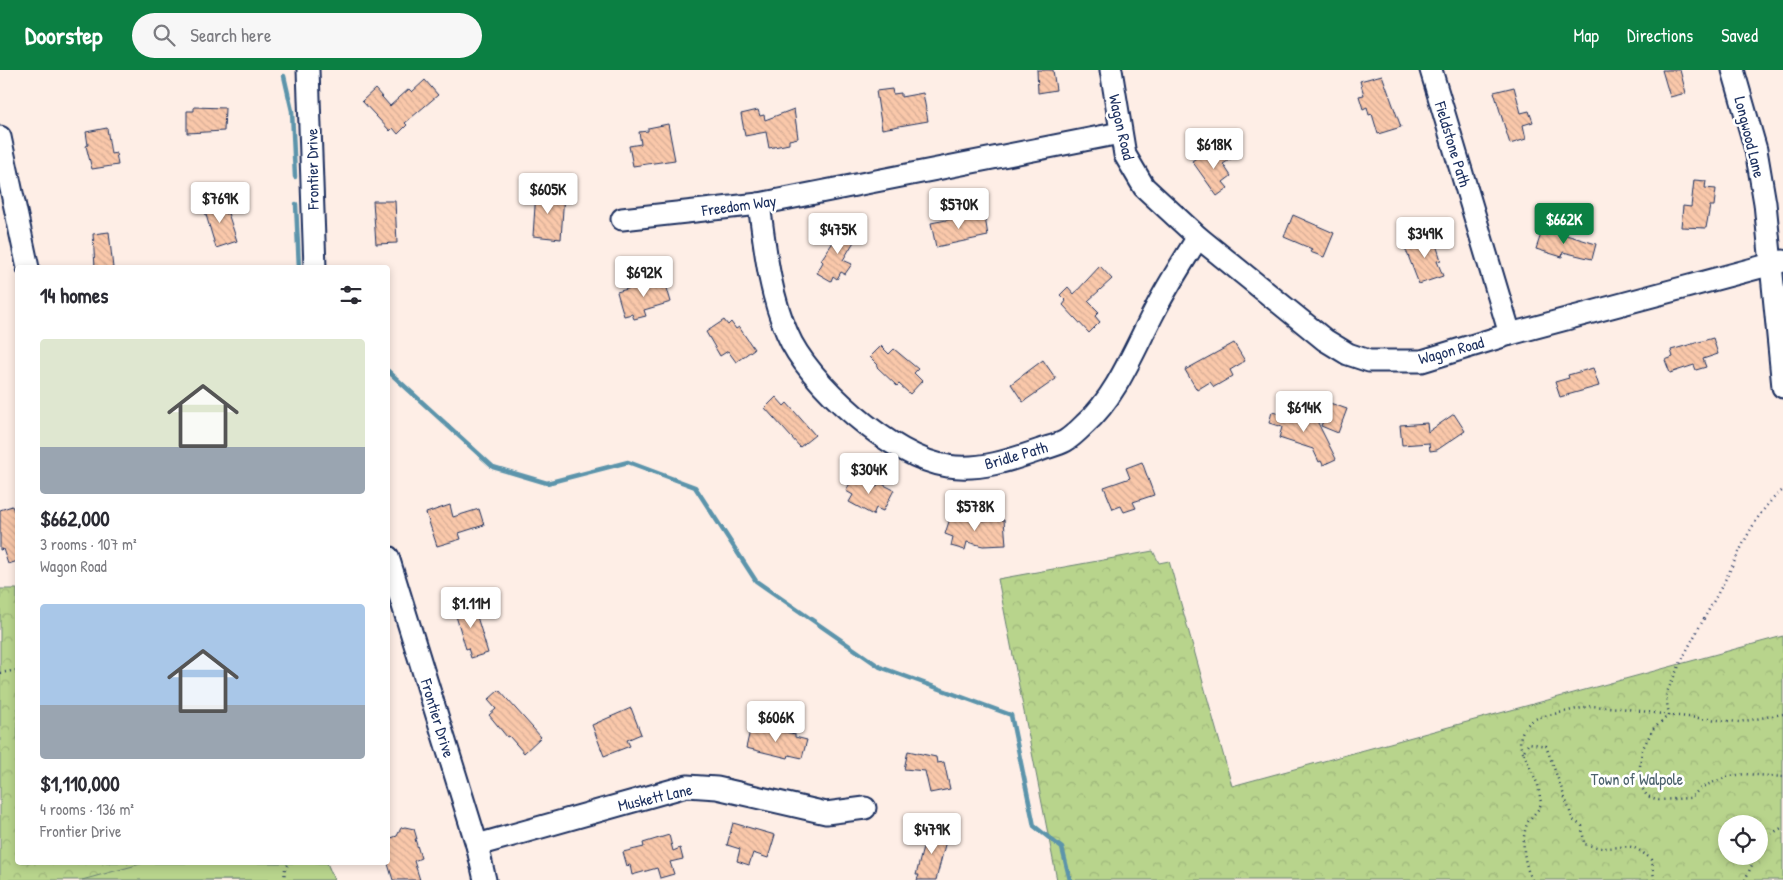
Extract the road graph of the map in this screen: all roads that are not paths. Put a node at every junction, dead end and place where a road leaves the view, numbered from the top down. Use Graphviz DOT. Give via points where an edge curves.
graph roads {
  1 [pos="308,70"];
  2 [pos="1111,70"];
  3 [pos="1431,70"];
  4 [pos="1733,70"];
  5 [pos="1120,132"];
  6 [pos="0,137"];
  7 [pos="6,190"];
  8 [pos="759,204"];
  9 [pos="622,219"];
  10 [pos="1198,237"];
  11 [pos="1778,262"];
  12 [pos="27,265"];
  13 [pos="315,265"];
  14 [pos="1510,334"];
  15 [pos="1783,387"];
  16 [pos="390,564"];
  17 [pos="865,808"];
  18 [pos="477,845"];
  19 [pos="485,880"];
  1 -- 13 [label="street, Frontier Drive"];
  2 -- 5 [label="street, Wagon Road"];
  3 -- 14 [label="street, Fieldstone Path"];
  4 -- 11 [label="street, Longwood Lane" via="1756,150"];
  5 -- 8 [label="street, Freedom Way"];
  5 -- 10 [label="street, Wagon Road" via="1125,155 1144,187"];
  6 -- 7 [label="street"];
  7 -- 12 [label="street"];
  8 -- 9 [label="street, Freedom Way"];
  8 -- 10 [label="street, Bridle Path" via="775,299 803,364 829,392 881,435 920,458 948,466 983,466 1018,457 1064,441 1087,423 1104,405"];
  10 -- 14 [label="street, Wagon Road" via="1324,340 1348,354 1369,361 1422,361"];
  11 -- 14 [label="street, Wagon Road"];
  11 -- 15 [label="street, Longwood Lane"];
  16 -- 18 [label="street, Frontier Drive"];
  17 -- 18 [label="street, Muskett Lane" via="826,813 717,788 687,786"];
  18 -- 19 [label="street, Frontier Drive"];
}
